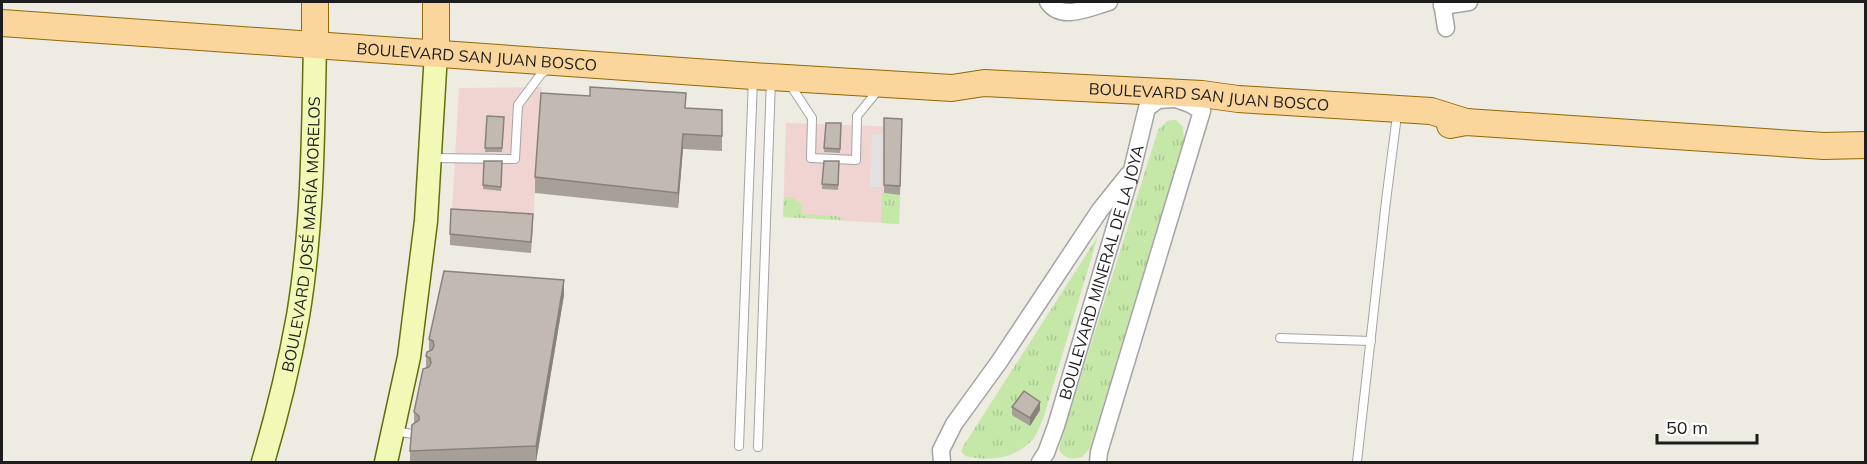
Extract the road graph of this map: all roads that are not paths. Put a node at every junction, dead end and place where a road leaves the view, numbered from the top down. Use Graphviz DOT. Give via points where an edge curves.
graph roads {
  1 [pos="315,2"];
  2 [pos="436,2"];
  3 [pos="1048,2"];
  4 [pos="1109,2"];
  5 [pos="1469,2"];
  6 [pos="1442,4"];
  7 [pos="2,23"];
  8 [pos="1446,28"];
  9 [pos="315,44"];
  10 [pos="436,53"];
  11 [pos="557,62"];
  12 [pos="770,77"];
  13 [pos="883,83"];
  14 [pos="1148,100"];
  15 [pos="1202,103"];
  16 [pos="1466,122"];
  17 [pos="1396,123"];
  18 [pos="1863,154"];
  19 [pos="428,158"];
  20 [pos="1132,170"];
  21 [pos="1280,338"];
  22 [pos="1371,341"];
  23 [pos="738,446"];
  24 [pos="758,447"];
  25 [pos="263,462"];
  26 [pos="386,462"];
  27 [pos="942,462"];
  28 [pos="1040,462"];
  29 [pos="1098,462"];
  30 [pos="1358,462"];
  1 -- 9 [label="main road, BOULEVARD JOSÉ MARÍA MORELOS"];
  2 -- 10 [label="main road"];
  3 -- 4 [label="street" via="1068,13"];
  5 -- 6 [label="street"];
  6 -- 8 [label="street"];
  7 -- 9 [label="main road, BOULEVARD SAN JUAN BOSCO"];
  9 -- 10 [label="main road, BOULEVARD SAN JUAN BOSCO"];
  9 -- 25 [label="main road, BOULEVARD JOSÉ MARÍA MORELOS" via="313,166 306,252 298,315"];
  10 -- 11 [label="main road, BOULEVARD SAN JUAN BOSCO"];
  10 -- 19 [label="main road"];
  11 -- 12 [label="main road, BOULEVARD SAN JUAN BOSCO"];
  11 -- 19 [label="lane" via="541,74 518,105 515,159"];
  12 -- 13 [label="main road, BOULEVARD SAN JUAN BOSCO"];
  12 -- 13 [label="lane" via="812,118 811,158 856,160 857,116"];
  12 -- 23 [label="lane"];
  12 -- 24 [label="lane"];
  13 -- 14 [label="main road, BOULEVARD SAN JUAN BOSCO" via="952,88 982,98"];
  14 -- 15 [label="main road, BOULEVARD SAN JUAN BOSCO"];
  14 -- 15 [label="street"];
  14 -- 20 [label="street, BOULEVARD MINERAL DE LA JOYA"];
  15 -- 16 [label="main road, BOULEVARD SAN JUAN BOSCO" via="1238,99 1431,111"];
  15 -- 17 [label="main road, BOULEVARD SAN JUAN BOSCO"];
  15 -- 29 [label="street"];
  16 -- 17 [label="main road, BOULEVARD SAN JUAN BOSCO" via="1444,126"];
  16 -- 18 [label="main road, BOULEVARD SAN JUAN BOSCO" via="1824,146"];
  17 -- 22 [label="lane"];
  19 -- 26 [label="main road" via="412,367 403,432"];
  20 -- 27 [label="street" via="1100,210 954,424 940,450"];
  20 -- 28 [label="street, BOULEVARD MINERAL DE LA JOYA" via="1056,426"];
  21 -- 22 [label="lane"];
  22 -- 30 [label="lane"];
}
